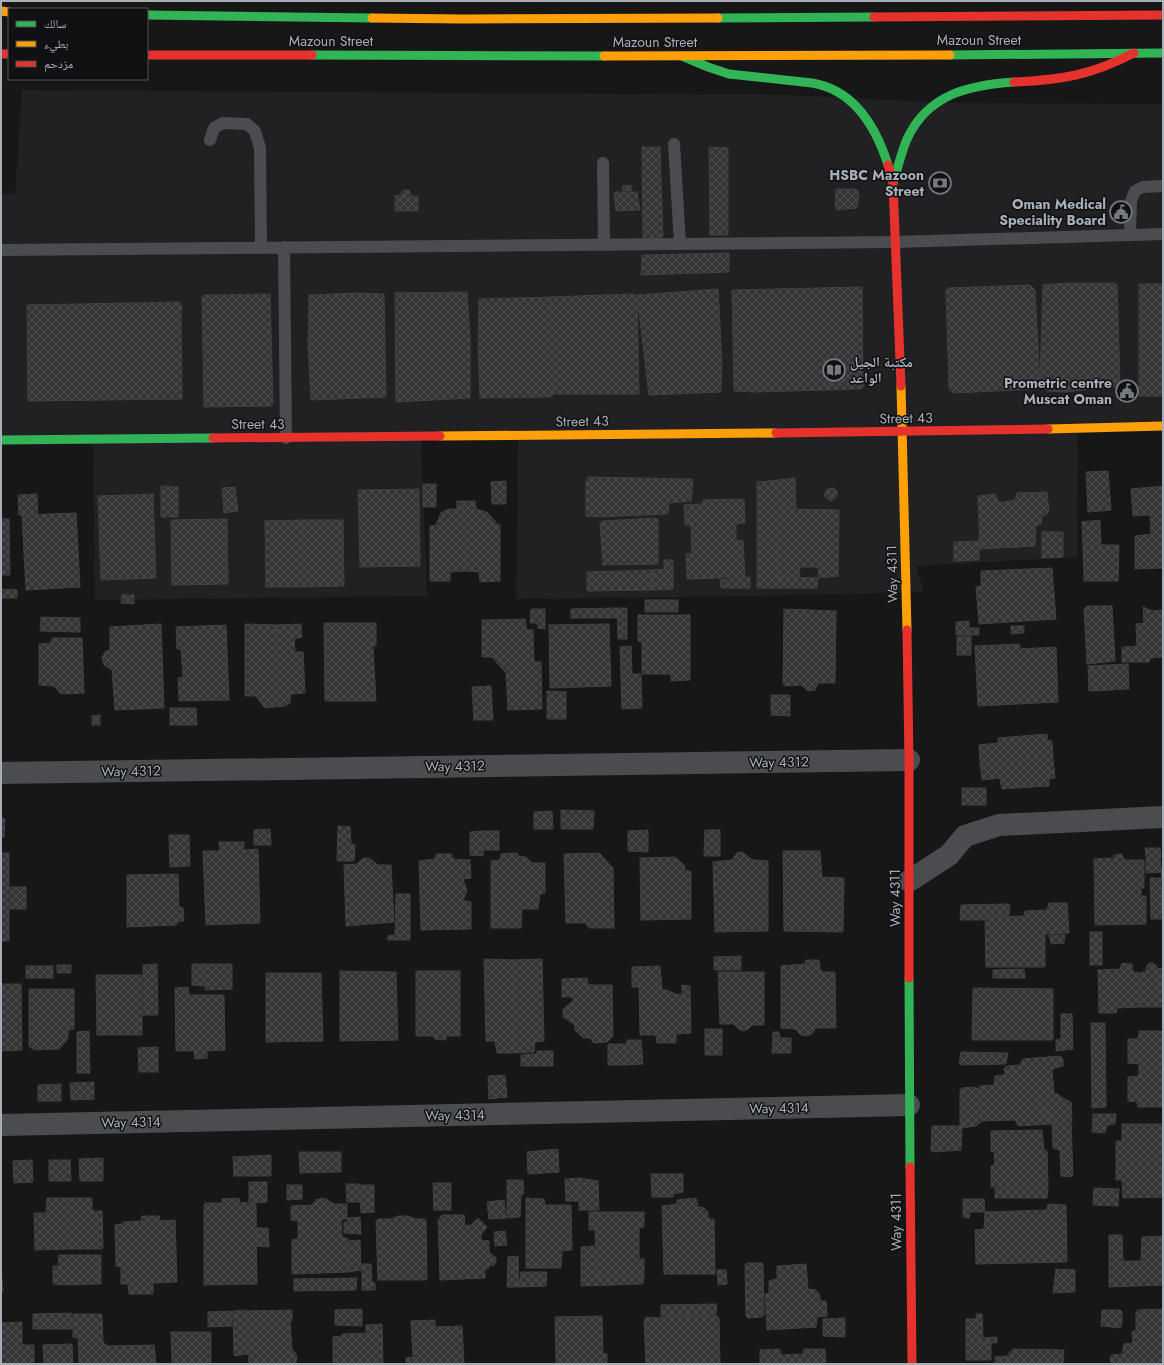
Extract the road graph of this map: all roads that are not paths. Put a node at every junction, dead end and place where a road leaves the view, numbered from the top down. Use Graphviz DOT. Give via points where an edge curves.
graph roads {
  1 [pos="148,15"];
  2 [pos="1163,15"];
  3 [pos="1134,53"];
  4 [pos="1163,53"];
  5 [pos="148,54"];
  6 [pos="682,56"];
  7 [pos="210,140"];
  8 [pos="674,144"];
  9 [pos="603,163"];
  10 [pos="893,183"];
  11 [pos="1163,186"];
  12 [pos="1163,234"];
  13 [pos="1130,235"];
  14 [pos="895,242"];
  15 [pos="680,244"];
  16 [pos="604,245"];
  17 [pos="261,248"];
  18 [pos="284,248"];
  19 [pos="1,250"];
  20 [pos="1163,426"];
  21 [pos="903,432"];
  22 [pos="286,438"];
  23 [pos="1,440"];
  24 [pos="909,760"];
  25 [pos="1,773"];
  26 [pos="1163,817"];
  27 [pos="909,881"];
  28 [pos="909,1105"];
  29 [pos="1,1125"];
  30 [pos="912,1364"];
  1 -- 2 [label="street, Mazoun Street" via="471,19"];
  3 -- 4 [label="street, Mazoun Street"];
  3 -- 6 [label="street, Mazoun Street"];
  3 -- 10 [label="street" via="1111,65 1086,73 1054,80 979,85 948,95 923,115 913,128"];
  5 -- 6 [label="street, Mazoun Street"];
  6 -- 10 [label="street" via="703,66 734,75 817,83 842,94 865,116 873,129 882,147"];
  7 -- 17 [label="lane" via="214,128 223,123 247,124 255,131 260,148"];
  8 -- 15 [label="lane"];
  9 -- 16 [label="lane"];
  10 -- 14 [label="street, Way 4311"];
  11 -- 13 [label="lane" via="1143,187 1135,191 1131,201"];
  12 -- 13 [label="lane"];
  13 -- 14 [label="lane"];
  14 -- 15 [label="lane"];
  14 -- 21 [label="street, Way 4311"];
  15 -- 16 [label="lane"];
  16 -- 18 [label="lane"];
  17 -- 18 [label="lane"];
  17 -- 19 [label="lane"];
  18 -- 22 [label="lane"];
  20 -- 21 [label="street, Street 43"];
  21 -- 22 [label="street, Street 43"];
  21 -- 24 [label="street, Way 4311"];
  22 -- 23 [label="street, Street 43"];
  24 -- 25 [label="street, Way 4312"];
  24 -- 27 [label="street, Way 4311"];
  26 -- 27 [label="street" via="999,825 965,836 949,855"];
  27 -- 28 [label="street, Way 4311"];
  28 -- 29 [label="street, Way 4314"];
  28 -- 30 [label="street, Way 4311"];
}
